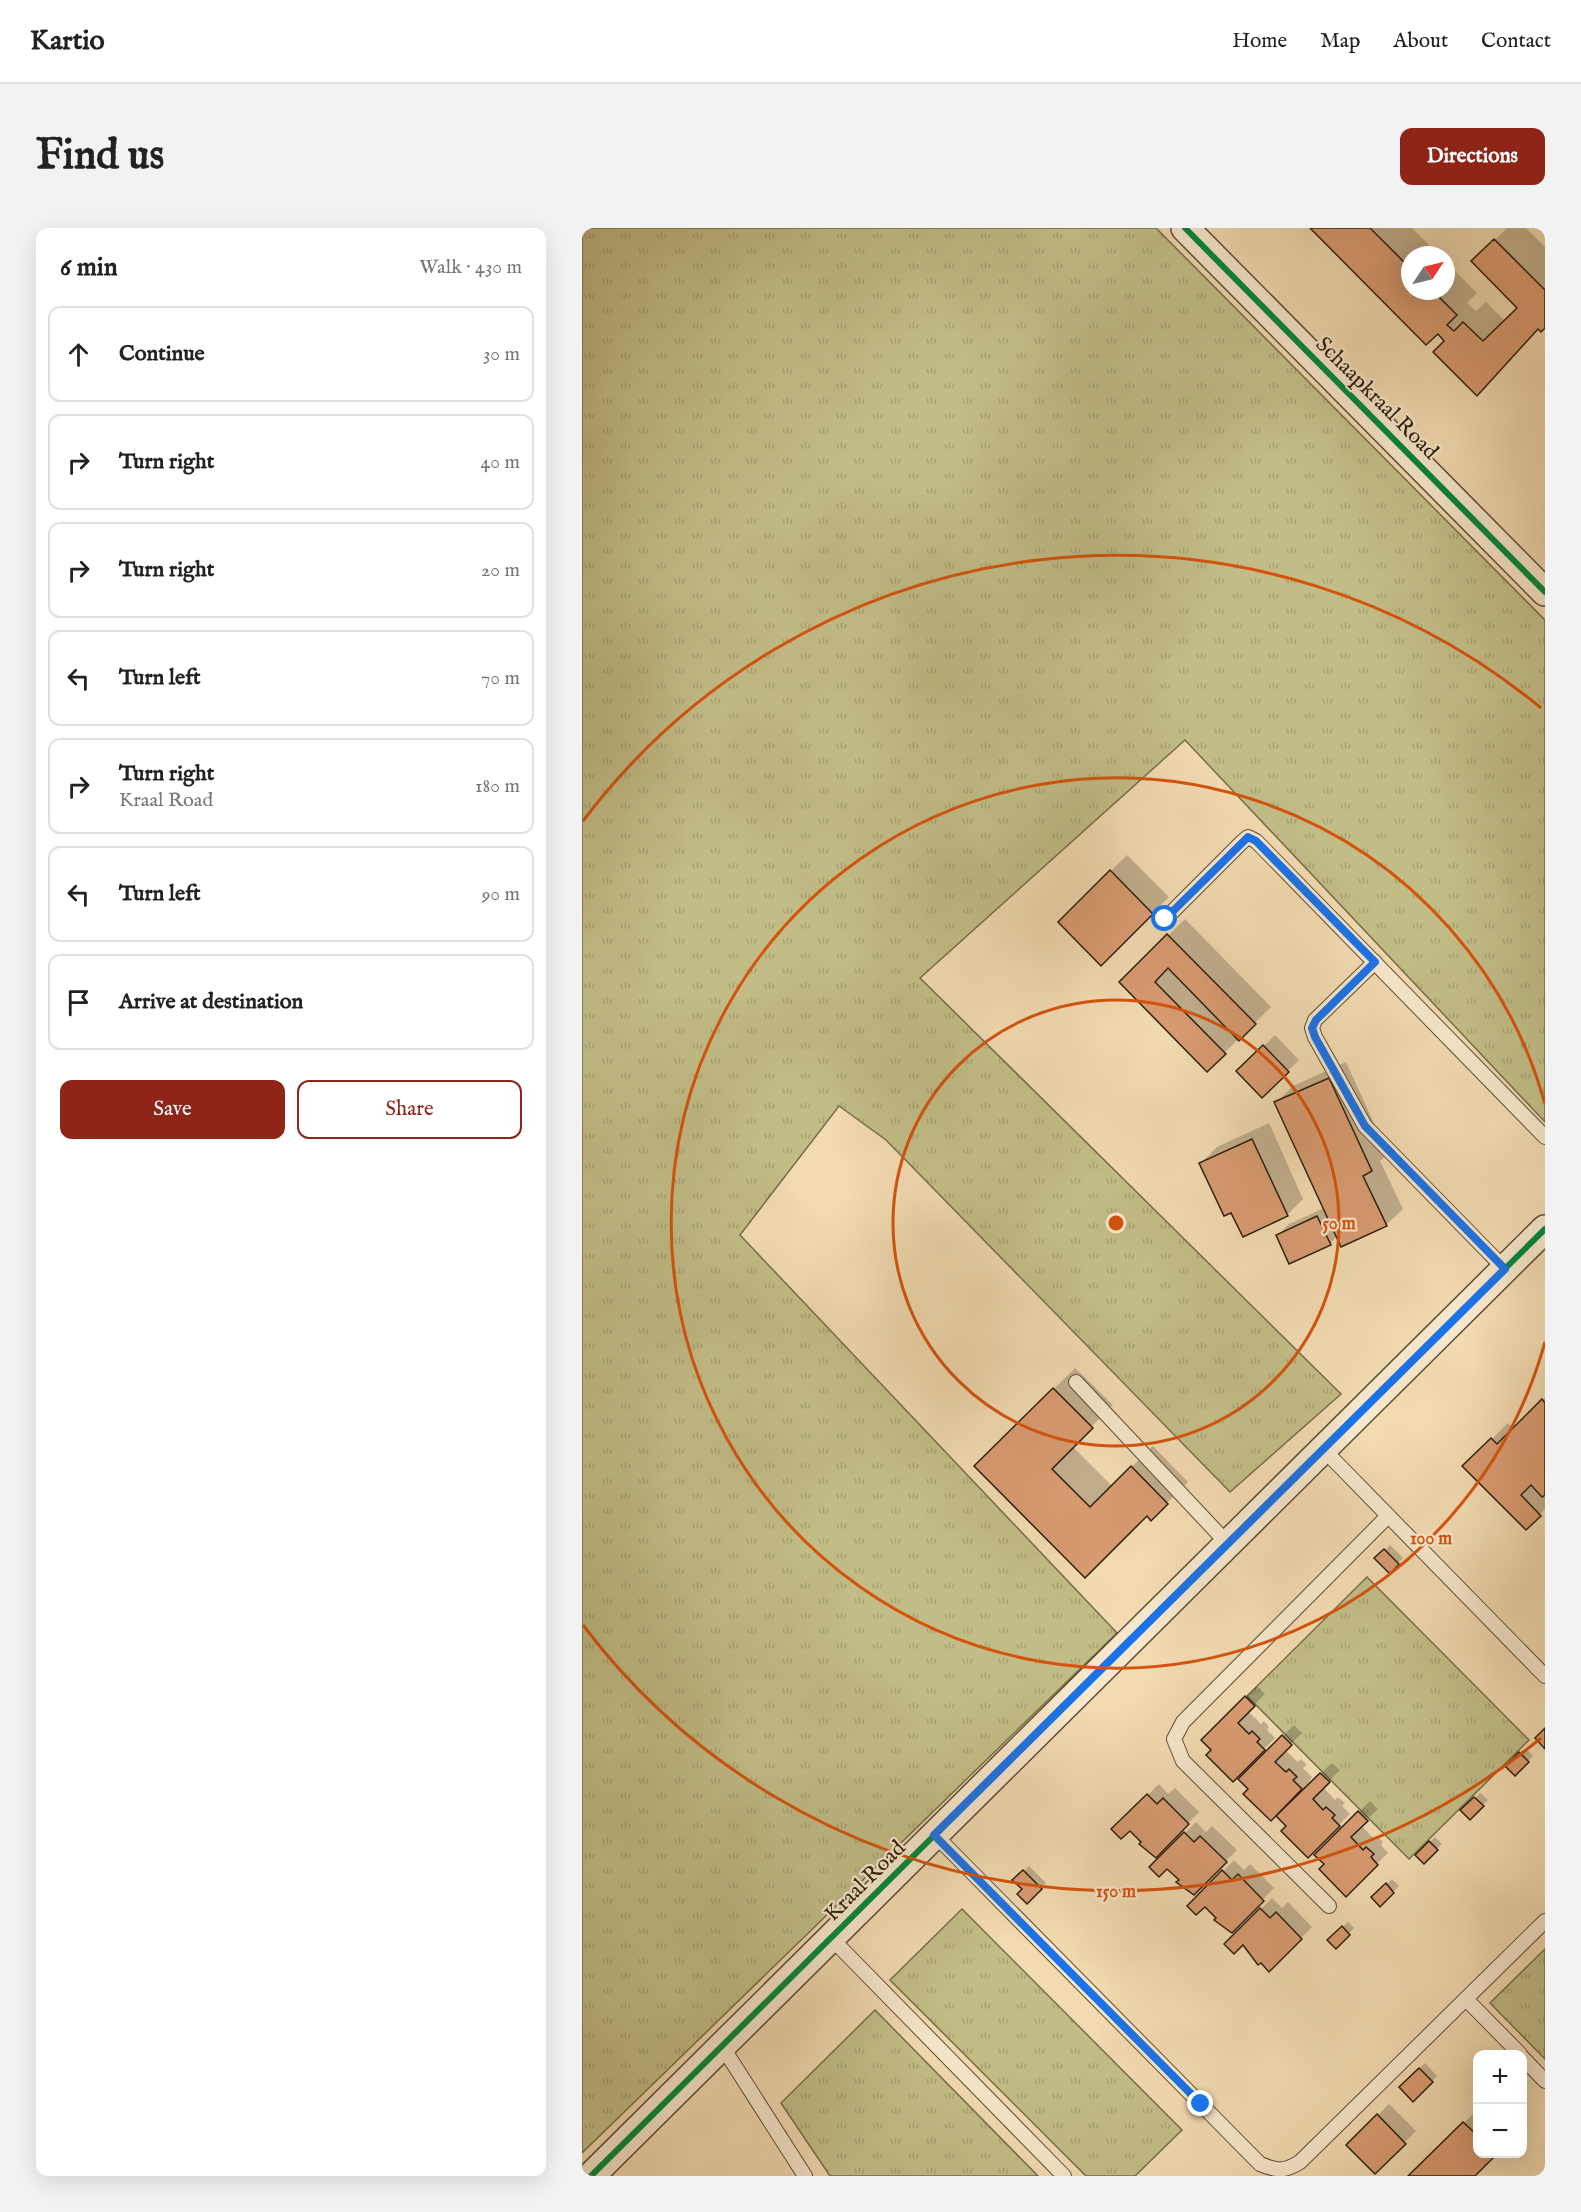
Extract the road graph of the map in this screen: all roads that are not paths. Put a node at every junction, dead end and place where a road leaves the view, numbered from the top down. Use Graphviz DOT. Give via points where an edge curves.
graph roads {
  1 [pos="1185,228"];
  2 [pos="1545,592"];
  3 [pos="1165,919"];
  4 [pos="1375,962"];
  5 [pos="1545,1137"];
  6 [pos="1545,1229"];
  7 [pos="1505,1269"];
  8 [pos="1076,1382"];
  9 [pos="1323,1449"];
  10 [pos="1388,1516"];
  11 [pos="1228,1544"];
  12 [pos="1545,1676"];
  13 [pos="934,1835"];
  14 [pos="1329,1906"];
  15 [pos="1545,1921"];
  16 [pos="831,1938"];
  17 [pos="1466,1998"];
  18 [pos="722,2046"];
  19 [pos="1515,2050"];
  20 [pos="1527,2062"];
  21 [pos="1545,2080"];
  22 [pos="591,2176"];
  23 [pos="805,2176"];
  24 [pos="1064,2176"];
  1 -- 2 [label="street, Schaapkraal Road"];
  3 -- 4 [label="lane" via="1248,837"];
  4 -- 5 [label="lane"];
  4 -- 7 [label="lane" via="1316,1020 1312,1028 1315,1037 1365,1126"];
  6 -- 7 [label="street, Kraal Road"];
  7 -- 9 [label="street, Kraal Road"];
  8 -- 11 [label="lane"];
  9 -- 10 [label="lane"];
  9 -- 11 [label="street, Kraal Road"];
  10 -- 12 [label="lane"];
  10 -- 14 [label="lane" via="1183,1722 1174,1738 1183,1761"];
  11 -- 13 [label="street, Kraal Road"];
  13 -- 16 [label="street, Kraal Road"];
  13 -- 17 [label="lane" via="1260,2164 1277,2171 1288,2170 1300,2162"];
  15 -- 17 [label="lane"];
  16 -- 18 [label="street, Kraal Road"];
  16 -- 24 [label="lane"];
  17 -- 19 [label="lane"];
  18 -- 22 [label="street, Kraal Road"];
  18 -- 23 [label="lane"];
  20 -- 21 [label="lane"];
}
